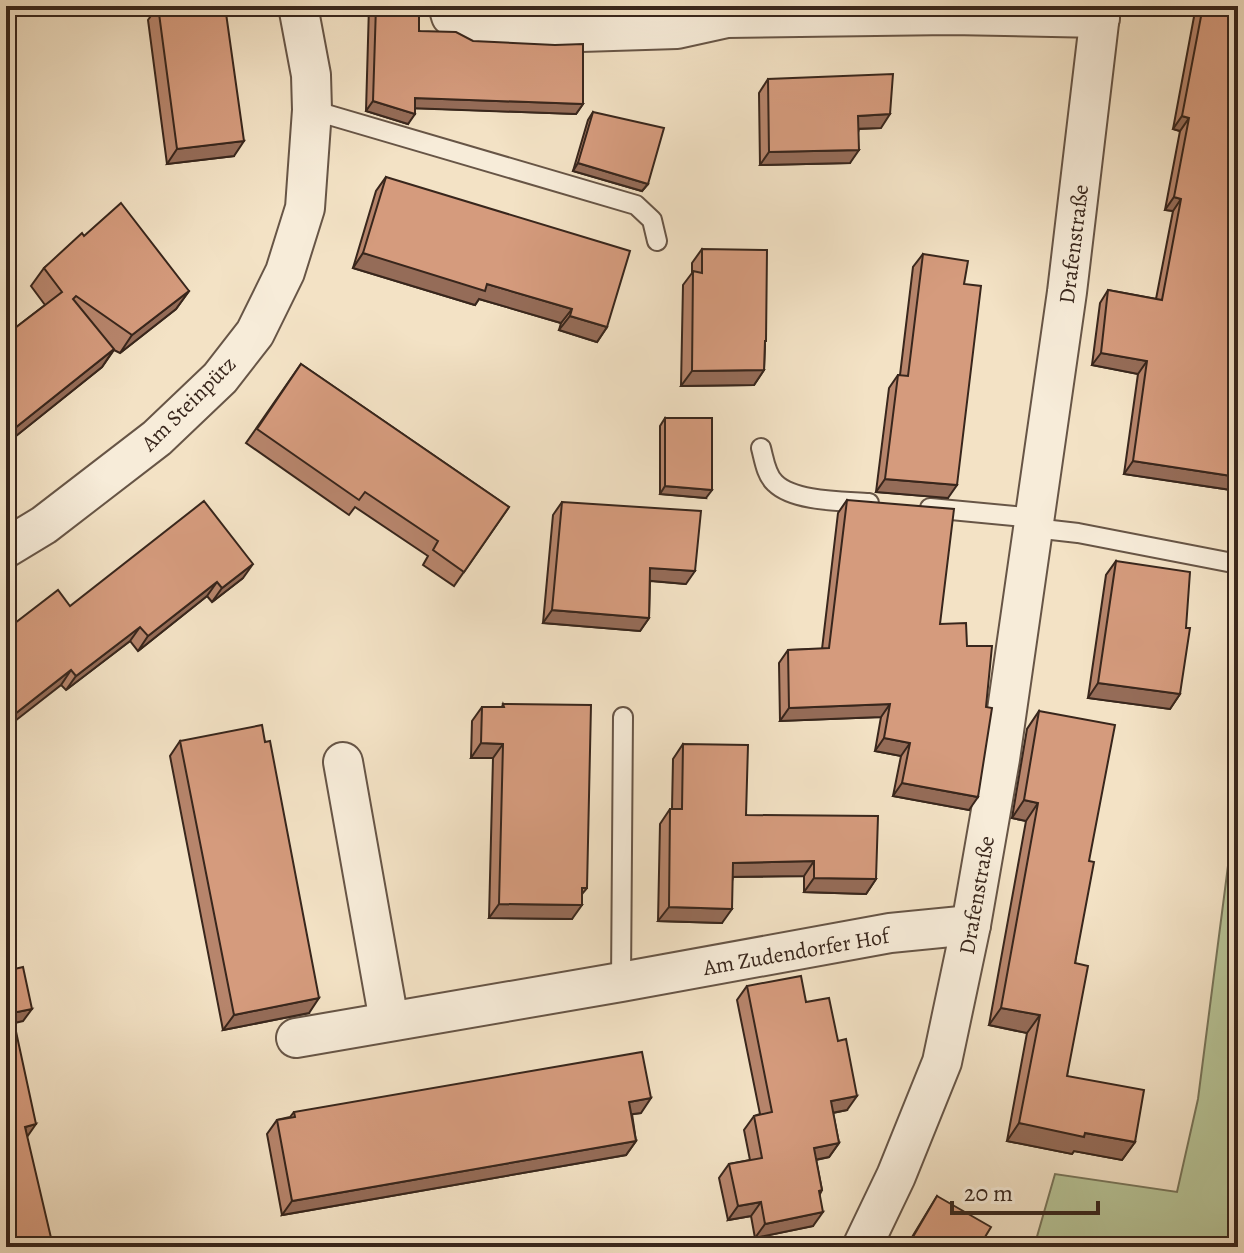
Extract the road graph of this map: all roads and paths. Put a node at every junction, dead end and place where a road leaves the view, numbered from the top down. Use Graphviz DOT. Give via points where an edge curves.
graph roads {
  1 [pos="298,6"];
  2 [pos="448,6"];
  3 [pos="1100,12"];
  4 [pos="312,110"];
  5 [pos="657,241"];
  6 [pos="761,448"];
  7 [pos="1034,523"];
  8 [pos="6,548"];
  9 [pos="1238,564"];
  10 [pos="623,717"];
  11 [pos="343,762"];
  12 [pos="971,925"];
  13 [pos="621,982"];
  14 [pos="389,1021"];
  15 [pos="296,1038"];
  16 [pos="862,1247"];
  1 -- 4 [label="street, Am Steinpütz"];
  2 -- 3 [label="street" via="451,16 467,29 549,33 677,29 727,18"];
  3 -- 7 [label="street, Drafenstraße"];
  4 -- 5 [label="lane" via="636,205 652,220"];
  4 -- 8 [label="street, Am Steinpütz" via="305,208 285,272 255,333 220,378 157,438"];
  6 -- 7 [label="lane" via="775,483 794,494"];
  7 -- 9 [label="lane"];
  7 -- 12 [label="street, Drafenstraße"];
  10 -- 13 [label="lane"];
  11 -- 14 [label="street"];
  12 -- 13 [label="street, Am Zudendorfer Hof" via="890,933"];
  12 -- 16 [label="street, Drafenstraße" via="942,1062"];
  13 -- 14 [label="street, Am Zudendorfer Hof"];
  14 -- 15 [label="street, Am Zudendorfer Hof"];
}
